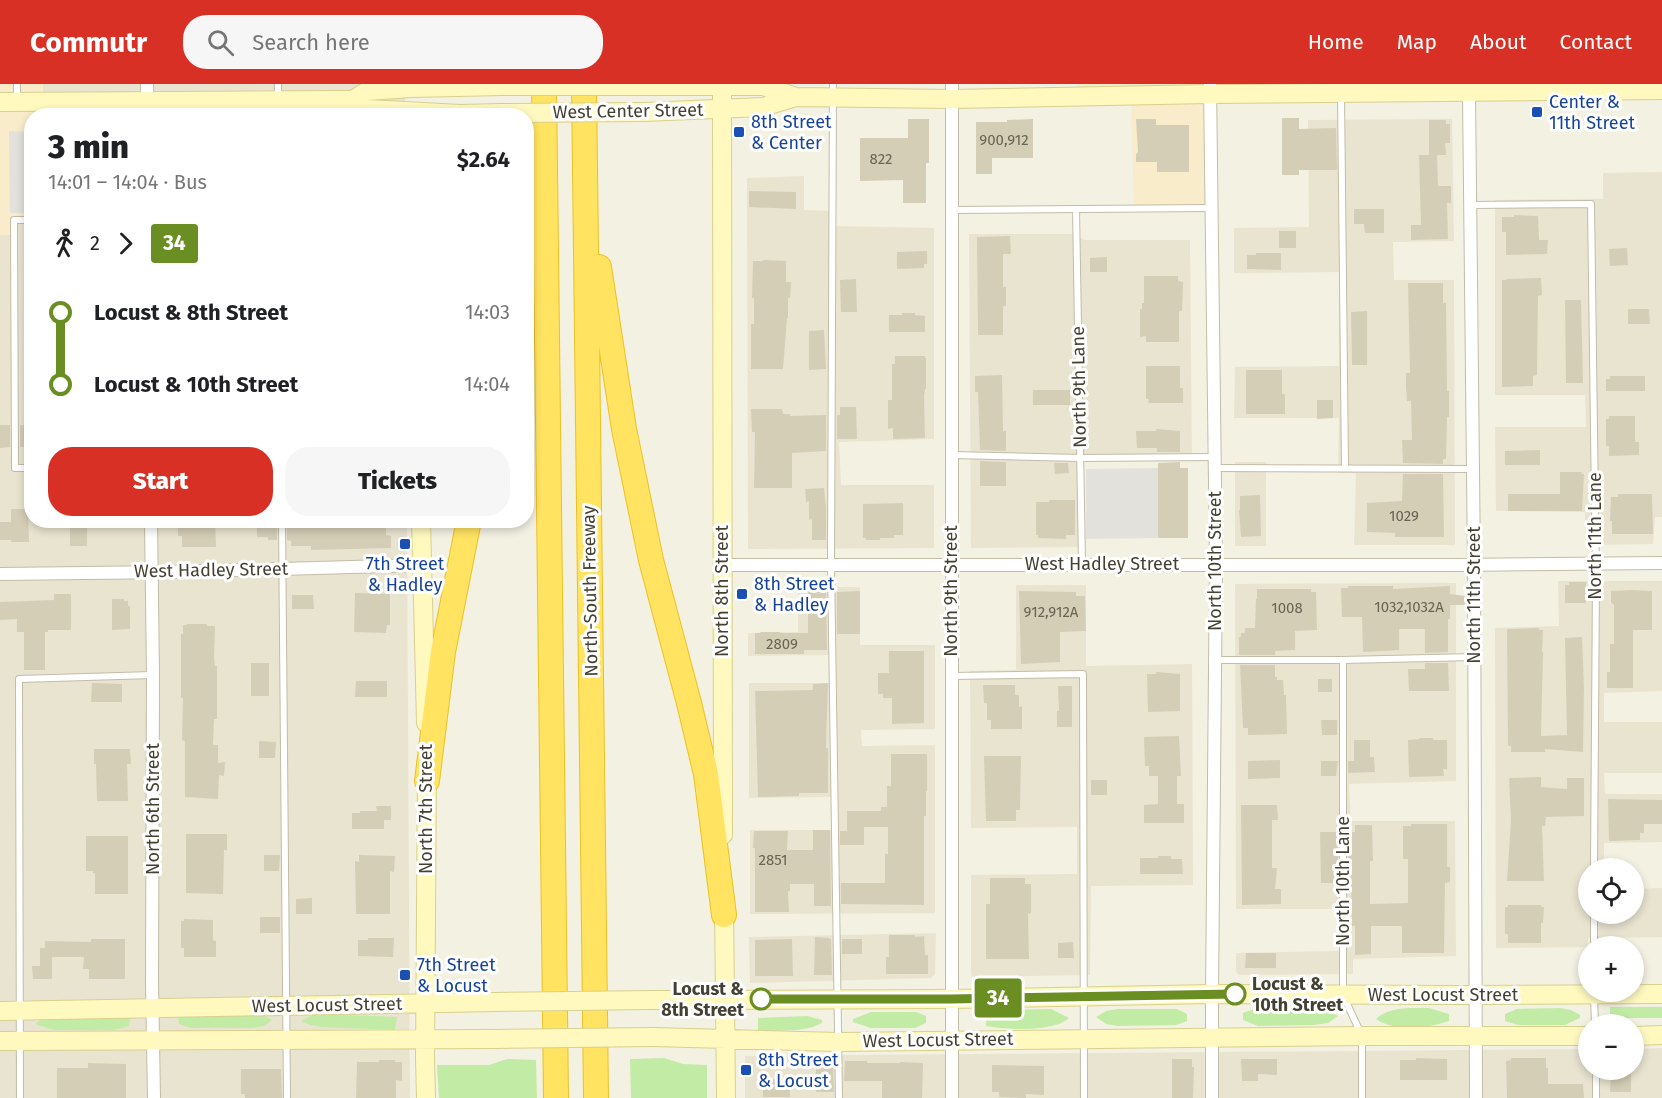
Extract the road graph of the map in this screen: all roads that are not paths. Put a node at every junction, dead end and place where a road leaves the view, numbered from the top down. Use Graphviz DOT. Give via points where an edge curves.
graph roads {
  1 [pos="544,84"];
  2 [pos="584,84"];
  3 [pos="722,85"];
  4 [pos="411,86"];
  5 [pos="1210,89"];
  6 [pos="1662,90"];
  7 [pos="833,91"];
  8 [pos="952,91"];
  9 [pos="278,93"];
  10 [pos="1469,93"];
  11 [pos="1341,94"];
  12 [pos="11,96"];
  13 [pos="796,97"];
  14 [pos="147,100"];
  15 [pos="335,106"];
  16 [pos="356,108"];
  17 [pos="411,108"];
  18 [pos="722,109"];
  19 [pos="534,113"];
  20 [pos="545,164"];
  21 [pos="585,181"];
  22 [pos="1470,205"];
  23 [pos="1211,208"];
  24 [pos="1076,209"];
  25 [pos="952,210"];
  26 [pos="534,213"];
  27 [pos="24,220"];
  28 [pos="952,455"];
  29 [pos="1080,458"];
  30 [pos="1215,462"];
  31 [pos="24,468"];
  32 [pos="1345,468"];
  33 [pos="1473,469"];
  34 [pos="151,528"];
  35 [pos="282,528"];
  36 [pos="421,528"];
  37 [pos="468,528"];
  38 [pos="1662,563"];
  39 [pos="831,564"];
  40 [pos="952,564"];
  41 [pos="1083,564"];
  42 [pos="1216,564"];
  43 [pos="1596,564"];
  44 [pos="422,565"];
  45 [pos="722,565"];
  46 [pos="1474,565"];
  47 [pos="282,569"];
  48 [pos="151,572"];
  49 [pos="0,574"];
  50 [pos="1474,657"];
  51 [pos="1215,660"];
  52 [pos="1342,660"];
  53 [pos="153,675"];
  54 [pos="951,676"];
  55 [pos="427,780"];
  56 [pos="1594,858"];
  57 [pos="724,915"];
  58 [pos="1578,993"];
  59 [pos="1212,994"];
  60 [pos="1644,994"];
  61 [pos="1662,994"];
  62 [pos="1343,995"];
  63 [pos="1476,995"];
  64 [pos="1084,996"];
  65 [pos="725,999"];
  66 [pos="838,999"];
  67 [pos="951,999"];
  68 [pos="425,1003"];
  69 [pos="286,1006"];
  70 [pos="153,1008"];
  71 [pos="0,1011"];
  72 [pos="20,1011"];
  73 [pos="1662,1035"];
  74 [pos="1362,1036"];
  75 [pos="1477,1036"];
  76 [pos="1578,1036"];
  77 [pos="1644,1036"];
  78 [pos="1084,1038"];
  79 [pos="1211,1038"];
  80 [pos="425,1039"];
  81 [pos="153,1040"];
  82 [pos="286,1040"];
  83 [pos="725,1040"];
  84 [pos="0,1041"];
  85 [pos="19,1041"];
  86 [pos="839,1041"];
  87 [pos="952,1041"];
  88 [pos="1596,1080"];
  89 [pos="20,1098"];
  90 [pos="154,1098"];
  91 [pos="287,1098"];
  92 [pos="426,1098"];
  93 [pos="556,1098"];
  94 [pos="596,1098"];
  95 [pos="726,1098"];
  96 [pos="839,1098"];
  97 [pos="952,1098"];
  98 [pos="1084,1098"];
  99 [pos="1212,1098"];
  100 [pos="1362,1098"];
  101 [pos="1476,1098"];
  102 [pos="1596,1098"];
  1 -- 20 [label="highway"];
  2 -- 21 [label="highway, North-South Freeway"];
  3 -- 4 [label="street, West Center Street, bridge"];
  3 -- 13 [label="street, West Center Street" via="763,86"];
  3 -- 18 [label="street, North 8th Street"];
  4 -- 15 [label="street, West Center Street" via="367,91"];
  4 -- 17 [label="street"];
  5 -- 8 [label="street, West Center Street"];
  5 -- 11 [label="street, West Center Street"];
  5 -- 23 [label="street, North 10th Street"];
  6 -- 10 [label="street, West Center Street"];
  7 -- 8 [label="street, West Center Street"];
  7 -- 13 [label="street, West Center Street"];
  7 -- 39 [label="lane"];
  8 -- 25 [label="street, North 9th Street"];
  9 -- 14 [label="street, West Center Street"];
  9 -- 15 [label="street, West Center Street"];
  10 -- 11 [label="street, West Center Street"];
  10 -- 22 [label="street, North 11th Street"];
  11 -- 32 [label="lane"];
  12 -- 14 [label="street, West Center Street"];
  13 -- 18 [label="street, West Center Street" via="763,107"];
  15 -- 16 [label="street, West Center Street"];
  18 -- 19 [label="street, West Center Street, bridge"];
  18 -- 45 [label="street, North 8th Street"];
  20 -- 26 [label="highway"];
  20 -- 93 [label="highway"];
  21 -- 57 [label="highway" via="628,451 651,560 706,774"];
  21 -- 94 [label="highway, North-South Freeway"];
  22 -- 33 [label="street, North 11th Street"];
  22 -- 43 [label="lane, North 11th Lane" via="1591,204"];
  23 -- 24 [label="lane"];
  23 -- 30 [label="street, North 10th Street"];
  24 -- 25 [label="lane"];
  24 -- 29 [label="lane, North 9th Lane"];
  25 -- 28 [label="street, North 9th Street"];
  27 -- 31 [label="lane" via="14,220 14,235 15,468"];
  28 -- 29 [label="lane"];
  28 -- 40 [label="street, North 9th Street"];
  29 -- 30 [label="lane"];
  29 -- 41 [label="lane, North 9th Lane"];
  30 -- 32 [label="lane"];
  30 -- 42 [label="street, North 10th Street"];
  32 -- 33 [label="lane"];
  33 -- 46 [label="street, North 11th Street"];
  34 -- 48 [label="street, North 6th Street"];
  35 -- 47 [label="lane"];
  36 -- 44 [label="street, North 7th Street"];
  37 -- 55 [label="highway" via="443,652"];
  38 -- 43 [label="street, West Hadley Street"];
  39 -- 40 [label="street, West Hadley Street"];
  39 -- 45 [label="street, West Hadley Street"];
  39 -- 66 [label="lane"];
  40 -- 41 [label="street, West Hadley Street"];
  40 -- 54 [label="street, North 9th Street"];
  41 -- 42 [label="street, West Hadley Street"];
  42 -- 46 [label="street, West Hadley Street"];
  42 -- 51 [label="street, North 10th Street"];
  43 -- 46 [label="street, West Hadley Street"];
  43 -- 56 [label="lane, North 11th Lane"];
  44 -- 47 [label="street, West Hadley Street"];
  44 -- 55 [label="street, North 7th Street"];
  45 -- 57 [label="street, North 8th Street"];
  46 -- 50 [label="street, North 11th Street"];
  47 -- 48 [label="street, West Hadley Street"];
  47 -- 69 [label="lane"];
  48 -- 49 [label="street, West Hadley Street"];
  48 -- 53 [label="street, North 6th Street"];
  50 -- 52 [label="lane"];
  50 -- 63 [label="street, North 11th Street"];
  51 -- 52 [label="lane"];
  51 -- 59 [label="street, North 10th Street"];
  52 -- 62 [label="lane, North 10th Lane"];
  53 -- 70 [label="street, North 6th Street"];
  53 -- 72 [label="lane" via="19,679"];
  54 -- 64 [label="lane" via="1083,674"];
  54 -- 67 [label="street, North 9th Street"];
  55 -- 68 [label="street, North 7th Street"];
  57 -- 65 [label="street, North 8th Street"];
  58 -- 63 [label="street, West Locust Street"];
  59 -- 62 [label="street, West Locust Street"];
  59 -- 64 [label="street, West Locust Street"];
  59 -- 79 [label="street, North 10th Street"];
  60 -- 61 [label="street, West Locust Street"];
  62 -- 63 [label="street, West Locust Street"];
  62 -- 74 [label="lane, North 10th Lane"];
  63 -- 75 [label="street, North 11th Street"];
  64 -- 67 [label="street, West Locust Street"];
  64 -- 78 [label="lane"];
  65 -- 66 [label="street, West Locust Street"];
  65 -- 68 [label="street, West Locust Street, bridge"];
  65 -- 83 [label="street, North 8th Street"];
  66 -- 67 [label="street, West Locust Street"];
  66 -- 86 [label="lane"];
  67 -- 87 [label="street, North 9th Street"];
  68 -- 69 [label="street, West Locust Street"];
  68 -- 80 [label="street, North 7th Street"];
  69 -- 70 [label="street, West Locust Street"];
  69 -- 82 [label="lane"];
  70 -- 72 [label="street, West Locust Street"];
  70 -- 81 [label="street, North 6th Street"];
  71 -- 72 [label="street, West Locust Street"];
  72 -- 85 [label="lane"];
  73 -- 77 [label="street"];
  74 -- 75 [label="street, West Locust Street"];
  74 -- 79 [label="street, West Locust Street"];
  74 -- 100 [label="lane, North 10th Lane"];
  75 -- 76 [label="street, West Locust Street"];
  75 -- 101 [label="street, North 11th Street"];
  78 -- 79 [label="street, West Locust Street"];
  78 -- 87 [label="street, West Locust Street"];
  78 -- 98 [label="lane"];
  79 -- 99 [label="street, North 10th Street"];
  80 -- 82 [label="street, West Locust Street"];
  80 -- 83 [label="street, West Locust Street, bridge"];
  80 -- 92 [label="street, North 7th Street"];
  81 -- 82 [label="street, West Locust Street"];
  81 -- 85 [label="street, West Locust Street"];
  81 -- 90 [label="street, North 6th Street"];
  82 -- 91 [label="lane"];
  83 -- 86 [label="street, West Locust Street"];
  83 -- 95 [label="street, North 8th Street"];
  84 -- 85 [label="street, West Locust Street"];
  85 -- 89 [label="lane"];
  86 -- 87 [label="street, West Locust Street"];
  86 -- 96 [label="lane"];
  87 -- 97 [label="street, North 9th Street"];
  88 -- 102 [label="lane"];
}
